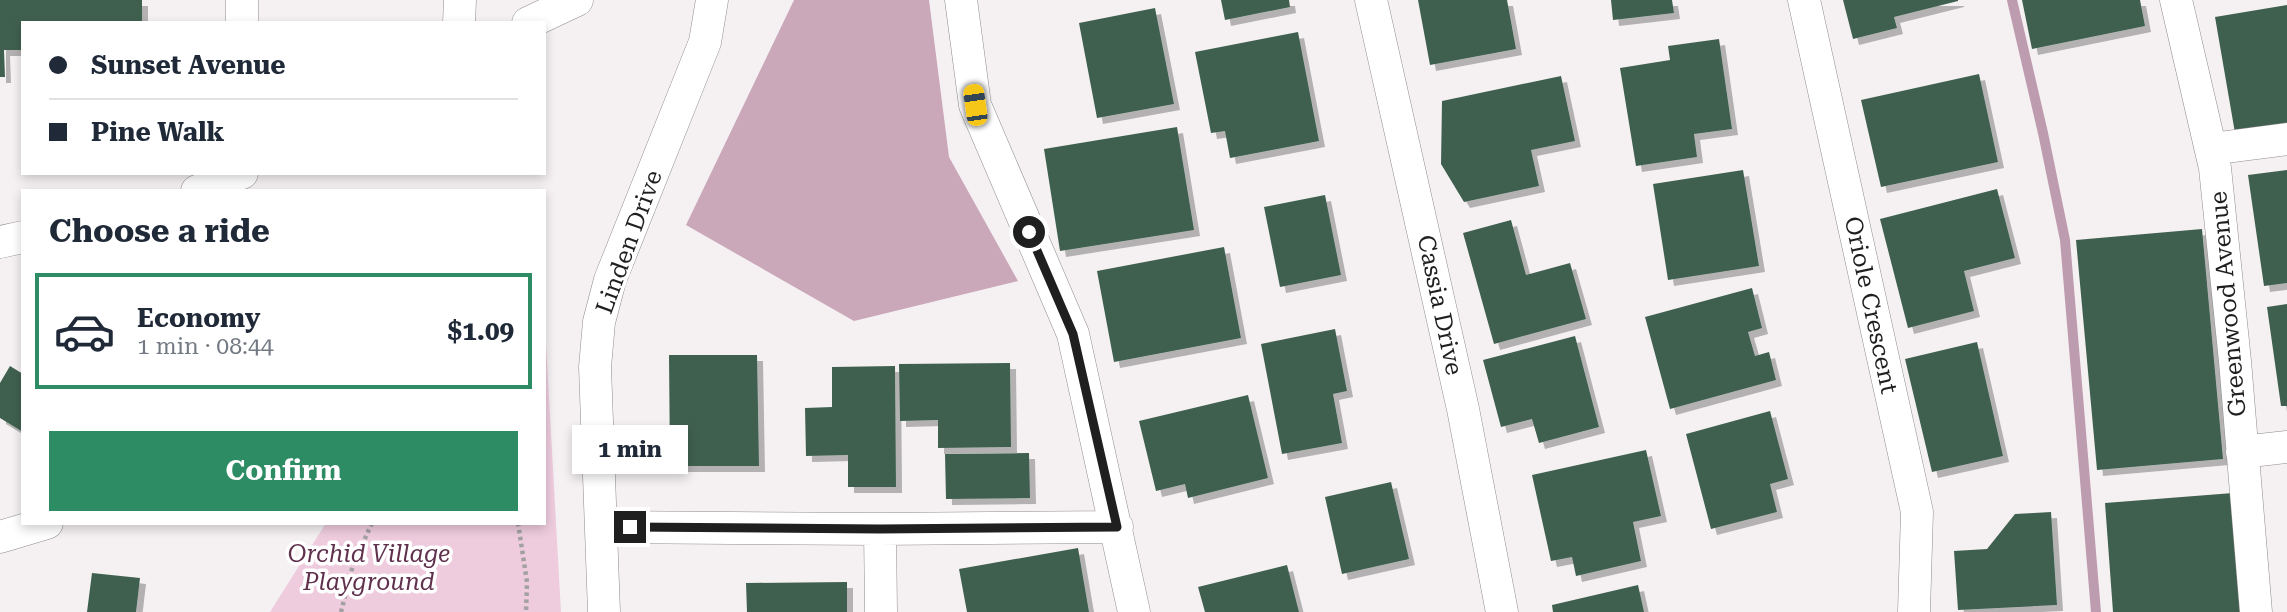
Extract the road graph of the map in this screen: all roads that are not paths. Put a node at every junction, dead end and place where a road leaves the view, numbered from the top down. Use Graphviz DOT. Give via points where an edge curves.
graph roads {
  1 [pos="242,0"];
  2 [pos="460,0"];
  3 [pos="577,0"];
  4 [pos="961,0"];
  5 [pos="1371,0"];
  6 [pos="1804,0"];
  7 [pos="2176,0"];
  8 [pos="711,2"];
  9 [pos="242,21"];
  10 [pos="459,21"];
  11 [pos="532,21"];
  12 [pos="2287,139"];
  13 [pos="2211,149"];
  14 [pos="237,175"];
  15 [pos="202,189"];
  16 [pos="21,237"];
  17 [pos="0,242"];
  18 [pos="2287,447"];
  19 [pos="2242,452"];
  20 [pos="40,525"];
  21 [pos="602,527"];
  22 [pos="1117,527"];
  23 [pos="880,529"];
  24 [pos="0,537"];
  25 [pos="604,612"];
  26 [pos="881,612"];
  27 [pos="1134,612"];
  28 [pos="1502,612"];
  29 [pos="1914,612"];
  30 [pos="2256,612"];
  1 -- 9 [label="street"];
  2 -- 10 [label="street"];
  3 -- 11 [label="street"];
  4 -- 22 [label="street" via="975,105 1073,334"];
  5 -- 28 [label="street, Cassia Drive" via="1463,409"];
  6 -- 29 [label="street, Oriole Crescent" via="1917,512"];
  7 -- 13 [label="street, Greenwood Avenue"];
  8 -- 21 [label="street, Linden Drive" via="705,42 610,280 599,322 595,367"];
  12 -- 13 [label="street"];
  13 -- 19 [label="street, Greenwood Avenue"];
  14 -- 15 [label="street"];
  16 -- 17 [label="street"];
  18 -- 19 [label="street"];
  19 -- 30 [label="street, Greenwood Avenue"];
  20 -- 24 [label="street"];
  21 -- 23 [label="street"];
  21 -- 25 [label="street, Linden Drive"];
  22 -- 23 [label="street"];
  22 -- 27 [label="street"];
  23 -- 26 [label="street"];
}
